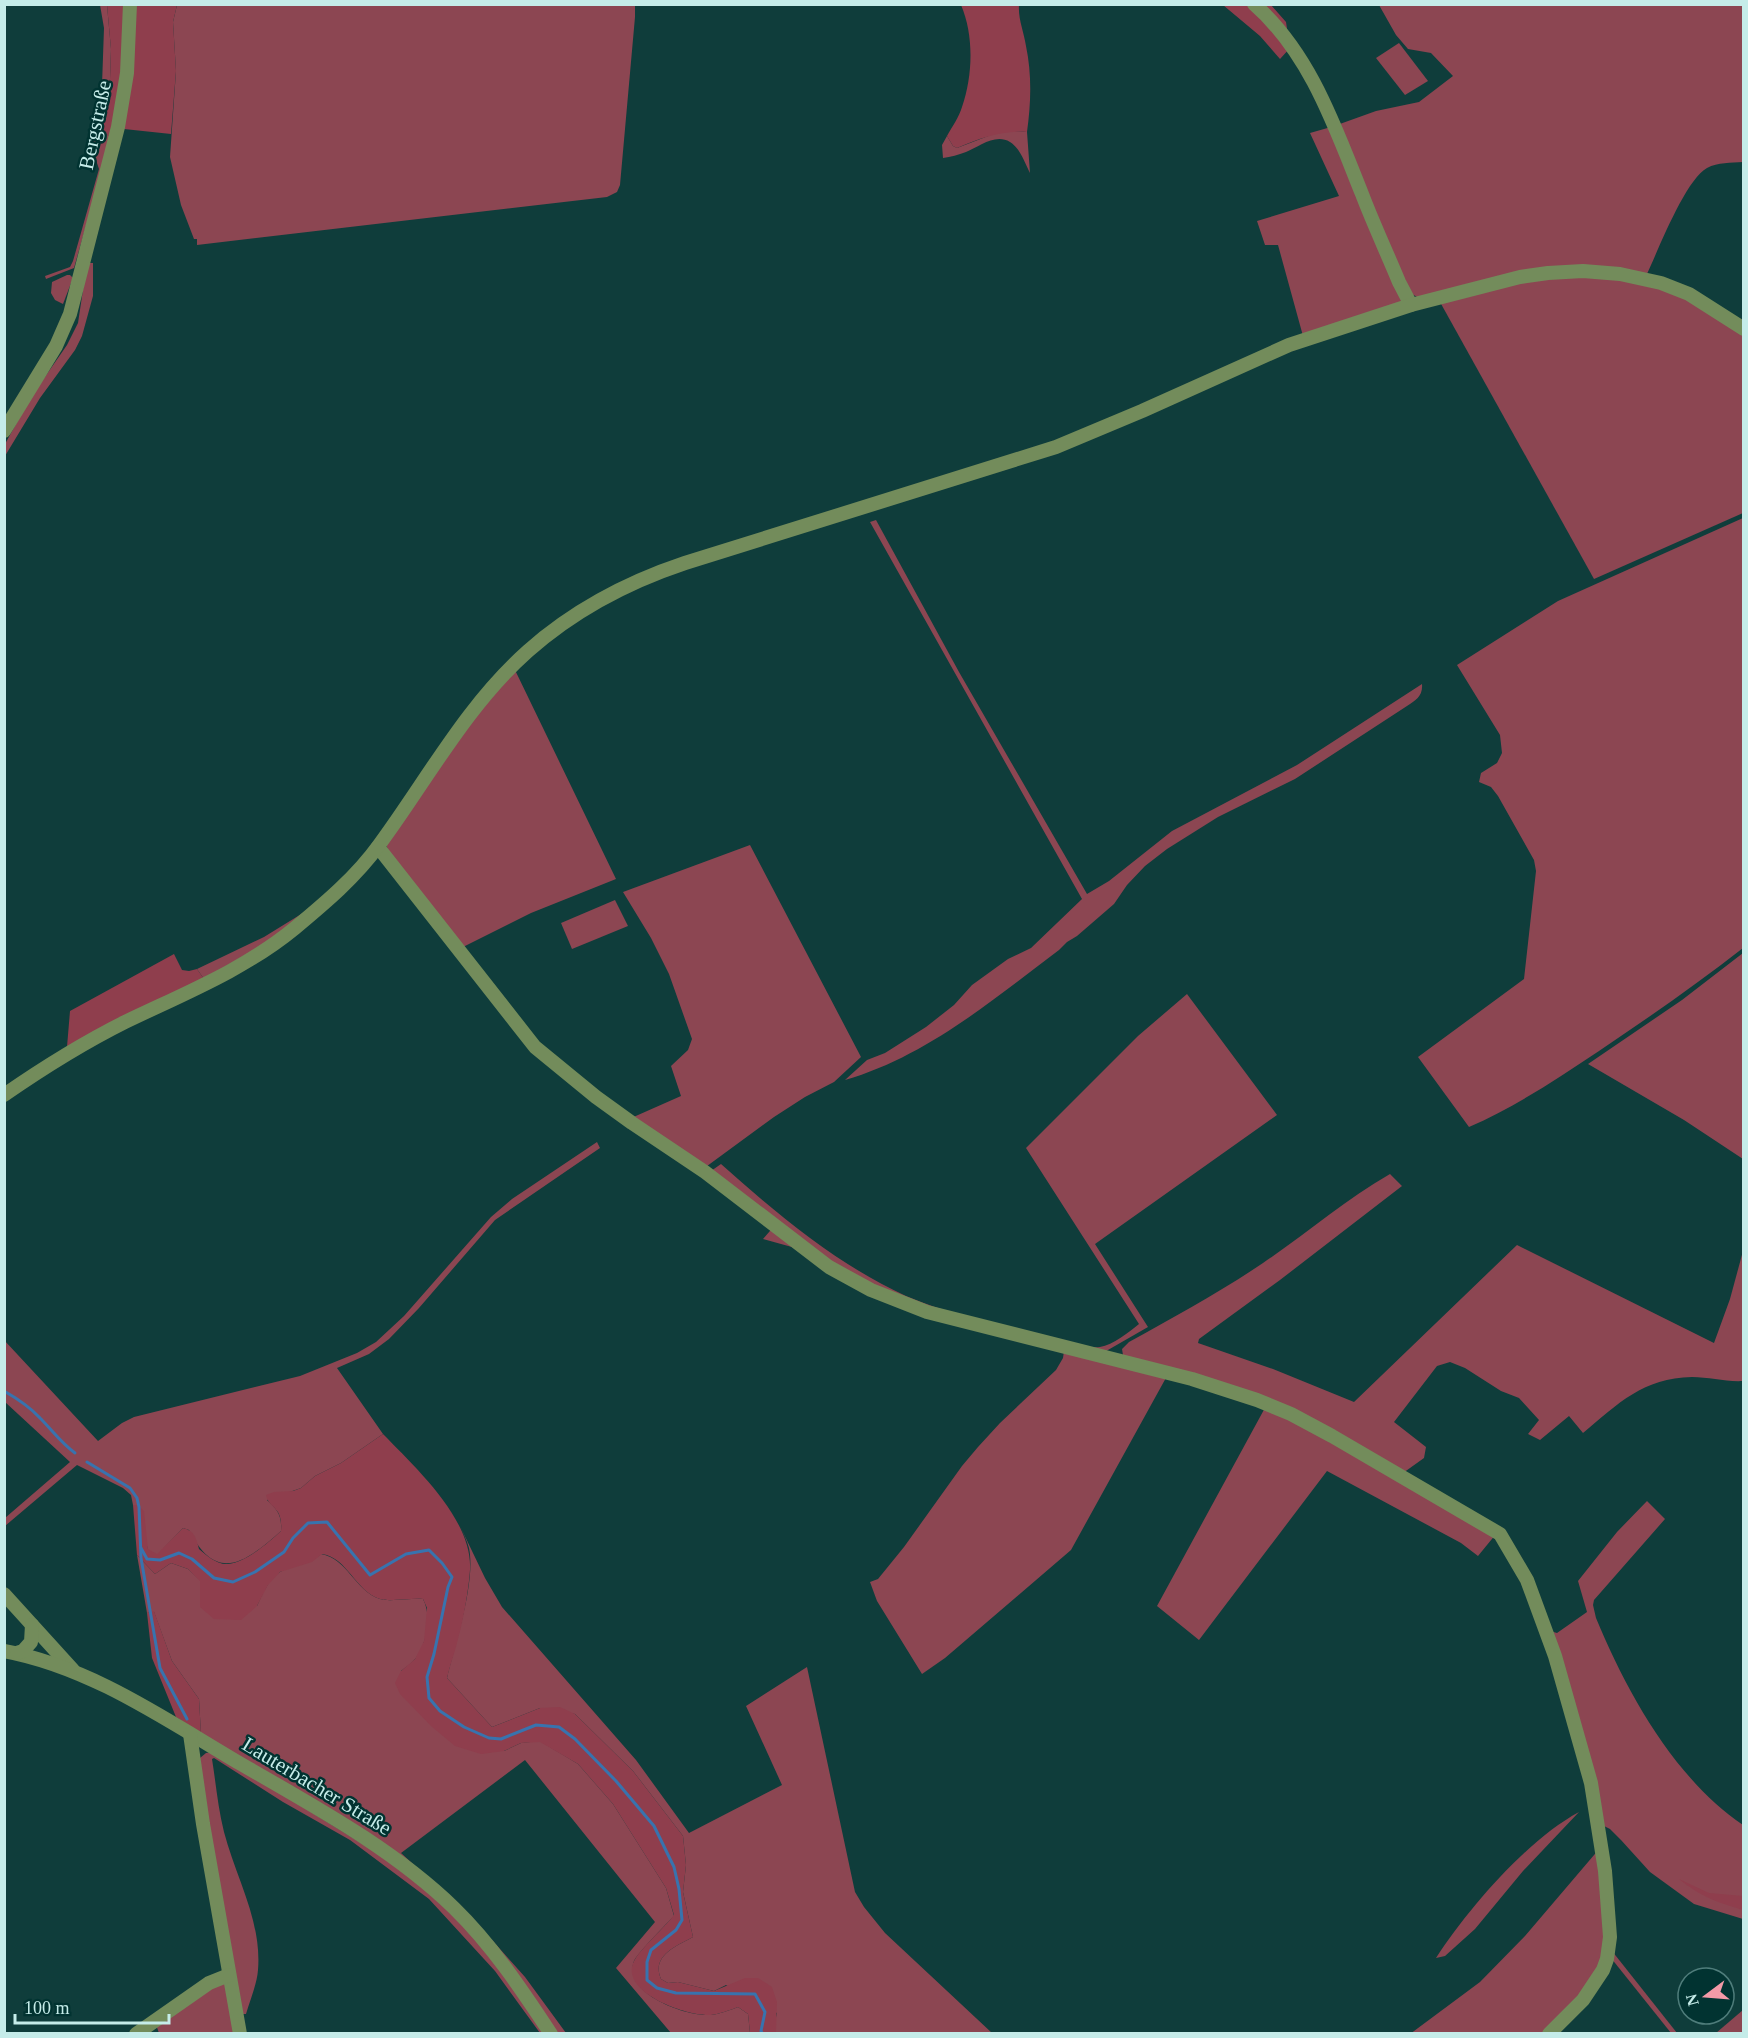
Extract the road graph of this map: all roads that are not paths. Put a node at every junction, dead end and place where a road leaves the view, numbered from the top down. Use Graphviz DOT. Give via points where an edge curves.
graph roads {
  1 [pos="130,4"];
  2 [pos="1254,4"];
  3 [pos="1411,305"];
  4 [pos="1743,329"];
  5 [pos="4,431"];
  6 [pos="378,847"];
  7 [pos="4,1095"];
  8 [pos="4,1594"];
  9 [pos="32,1625"];
  10 [pos="11,1652"];
  11 [pos="76,1673"];
  12 [pos="190,1734"];
  13 [pos="229,1975"];
  14 [pos="136,2034"];
  15 [pos="240,2034"];
  16 [pos="551,2034"];
  17 [pos="1550,2034"];
  1 -- 5 [label="street, Bergstraße" via="124,99 64,329 39,378"];
  2 -- 3 [label="street" via="1293,48 1328,109"];
  3 -- 4 [label="street" via="1520,277 1601,272 1661,283 1704,303"];
  3 -- 6 [label="street" via="1288,345 1056,447 637,581 561,625 526,652 456,732"];
  6 -- 7 [label="street" via="326,902 264,951 63,1056"];
  6 -- 17 [label="street" via="536,1047 596,1097 705,1172 829,1267 871,1290 927,1312 1192,1379 1257,1400 1332,1436 1500,1534 1527,1580 1555,1656 1591,1783 1605,1870 1610,1937 1607,1959 1583,2000"];
  8 -- 9 [label="street"];
  9 -- 10 [label="street" via="31,1642 23,1651"];
  9 -- 11 [label="street"];
  10 -- 11 [label="street, Lauterbacher Straße"];
  11 -- 12 [label="street, Lauterbacher Straße"];
  12 -- 13 [label="street"];
  12 -- 16 [label="street, Lauterbacher Straße" via="342,1824 431,1887 492,1951"];
  13 -- 14 [label="street" via="209,1983"];
  13 -- 15 [label="street"];
}
